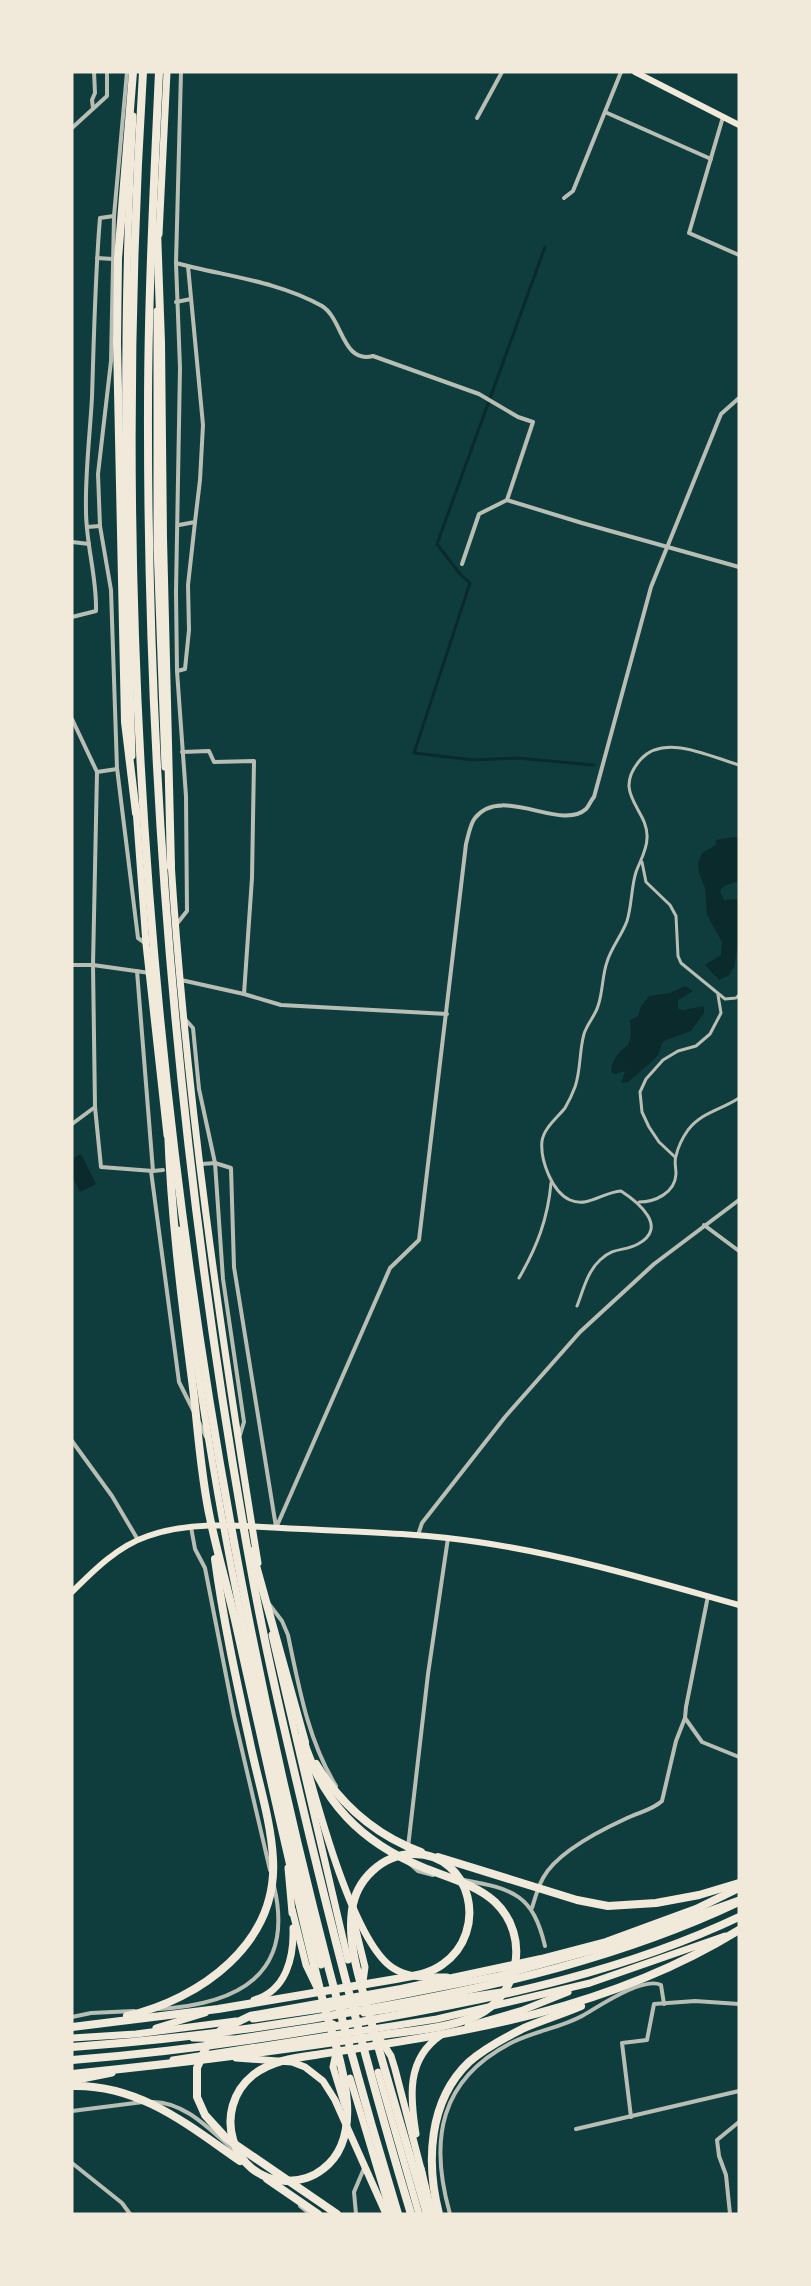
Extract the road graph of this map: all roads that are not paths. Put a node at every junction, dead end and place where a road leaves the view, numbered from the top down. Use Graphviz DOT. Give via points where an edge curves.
graph roads {
  1 [pos="93,72"];
  2 [pos="107,72"];
  3 [pos="126,72"];
  4 [pos="134,72"];
  5 [pos="143,72"];
  6 [pos="159,72"];
  7 [pos="167,72"];
  8 [pos="181,72"];
  9 [pos="502,72"];
  10 [pos="621,72"];
  11 [pos="635,72"];
  12 [pos="93,109"];
  13 [pos="604,111"];
  14 [pos="723,117"];
  15 [pos="477,118"];
  16 [pos="739,125"];
  17 [pos="72,128"];
  18 [pos="711,159"];
  19 [pos="154,172"];
  20 [pos="564,198"];
  21 [pos="114,216"];
  22 [pos="739,255"];
  23 [pos="97,258"];
  24 [pos="113,259"];
  25 [pos="176,263"];
  26 [pos="188,266"];
  27 [pos="191,299"];
  28 [pos="176,302"];
  29 [pos="739,398"];
  30 [pos="507,500"];
  31 [pos="195,522"];
  32 [pos="179,525"];
  33 [pos="100,526"];
  34 [pos="87,527"];
  35 [pos="72,542"];
  36 [pos="88,544"];
  37 [pos="668,547"];
  38 [pos="462,564"];
  39 [pos="739,567"];
  40 [pos="72,617"];
  41 [pos="177,671"];
  42 [pos="72,719"];
  43 [pos="182,752"];
  44 [pos="739,765"];
  45 [pos="117,768"];
  46 [pos="97,772"];
  47 [pos="136,813"];
  48 [pos="642,860"];
  49 [pos="171,867"];
  50 [pos="175,926"];
  51 [pos="146,944"];
  52 [pos="72,965"];
  53 [pos="93,965"];
  54 [pos="136,971"];
  55 [pos="148,973"];
  56 [pos="159,975"];
  57 [pos="169,977"];
  58 [pos="179,980"];
  59 [pos="244,994"];
  60 [pos="718,995"];
  61 [pos="739,995"];
  62 [pos="447,1014"];
  63 [pos="183,1018"];
  64 [pos="167,1083"];
  65 [pos="739,1098"];
  66 [pos="95,1107"];
  67 [pos="72,1124"];
  68 [pos="675,1157"];
  69 [pos="215,1163"];
  70 [pos="202,1164"];
  71 [pos="163,1170"];
  72 [pos="152,1171"];
  73 [pos="550,1183"];
  74 [pos="739,1200"];
  75 [pos="638,1202"];
  76 [pos="704,1226"];
  77 [pos="739,1251"];
  78 [pos="519,1278"];
  79 [pos="577,1306"];
  80 [pos="72,1441"];
  81 [pos="238,1442"];
  82 [pos="210,1446"];
  83 [pos="237,1489"];
  84 [pos="210,1519"];
  85 [pos="191,1526"];
  86 [pos="224,1526"];
  87 [pos="252,1527"];
  88 [pos="276,1528"];
  89 [pos="417,1535"];
  90 [pos="448,1538"];
  91 [pos="138,1540"];
  92 [pos="72,1592"];
  93 [pos="708,1596"];
  94 [pos="264,1599"];
  95 [pos="739,1605"];
  96 [pos="276,1652"];
  97 [pos="685,1718"];
  98 [pos="303,1739"];
  99 [pos="739,1757"];
  100 [pos="283,1808"];
  101 [pos="406,1848"];
  102 [pos="335,1858"];
  103 [pos="739,1886"];
  104 [pos="739,1901"];
  105 [pos="532,1908"];
  106 [pos="292,1909"];
  107 [pos="739,1917"];
  108 [pos="678,1922"];
  109 [pos="739,1931"];
  110 [pos="545,1946"];
  111 [pos="348,1960"];
  112 [pos="321,1965"];
  113 [pos="498,1976"];
  114 [pos="590,1983"];
  115 [pos="618,1990"];
  116 [pos="374,2000"];
  117 [pos="355,2004"];
  118 [pos="664,2004"];
  119 [pos="739,2004"];
  120 [pos="335,2007"];
  121 [pos="349,2011"];
  122 [pos="359,2013"];
  123 [pos="72,2017"];
  124 [pos="340,2024"];
  125 [pos="348,2026"];
  126 [pos="74,2027"];
  127 [pos="364,2030"];
  128 [pos="320,2033"];
  129 [pos="136,2034"];
  130 [pos="343,2034"];
  131 [pos="72,2038"];
  132 [pos="72,2047"];
  133 [pos="187,2057"];
  134 [pos="72,2060"];
  135 [pos="378,2072"];
  136 [pos="72,2074"];
  137 [pos="350,2078"];
  138 [pos="72,2083"];
  139 [pos="739,2091"];
  140 [pos="72,2111"];
  141 [pos="631,2117"];
  142 [pos="739,2122"];
  143 [pos="576,2128"];
  144 [pos="72,2163"];
  145 [pos="365,2166"];
  146 [pos="422,2173"];
  147 [pos="130,2214"];
  148 [pos="310,2214"];
  149 [pos="318,2214"];
  150 [pos="337,2214"];
  151 [pos="356,2214"];
  152 [pos="386,2214"];
  153 [pos="392,2214"];
  154 [pos="398,2214"];
  155 [pos="411,2214"];
  156 [pos="419,2214"];
  157 [pos="427,2214"];
  158 [pos="432,2214"];
  159 [pos="439,2214"];
  160 [pos="450,2214"];
  161 [pos="730,2214"];
  1 -- 12 [label="street"];
  2 -- 12 [label="street" via="107,96"];
  3 -- 21 [label="street"];
  4 -- 47 [label="highway" via="124,393"];
  4 -- 47 [label="highway" via="117,290 125,722"];
  5 -- 64 [label="highway" via="132,355 134,567 142,795"];
  6 -- 19 [label="highway"];
  7 -- 49 [label="highway" via="156,335 157,535"];
  8 -- 25 [label="street"];
  9 -- 15 [label="street"];
  10 -- 13 [label="street"];
  11 -- 14 [label="main road"];
  12 -- 17 [label="street"];
  13 -- 18 [label="street"];
  13 -- 20 [label="street" via="573,191"];
  14 -- 16 [label="main road"];
  14 -- 18 [label="street"];
  18 -- 22 [label="street" via="689,233"];
  19 -- 49 [label="highway"];
  19 -- 83 [label="highway" via="148,433 159,811 190,1155"];
  21 -- 23 [label="street" via="100,218"];
  21 -- 24 [label="street"];
  23 -- 24 [label="street"];
  23 -- 34 [label="street" via="86,465"];
  24 -- 33 [label="street" via="111,361 98,474"];
  25 -- 26 [label="street"];
  25 -- 28 [label="street"];
  26 -- 27 [label="street"];
  26 -- 30 [label="street" via="276,287 320,305 330,312 358,357 373,356 479,394 533,422"];
  27 -- 28 [label="street"];
  27 -- 31 [label="street" via="203,425"];
  28 -- 32 [label="street" via="180,368"];
  29 -- 37 [label="street" via="721,414"];
  30 -- 37 [label="street"];
  30 -- 38 [label="street" via="479,514"];
  31 -- 32 [label="street"];
  31 -- 41 [label="street" via="188,585 186,669"];
  32 -- 41 [label="street"];
  33 -- 34 [label="street"];
  33 -- 45 [label="street" via="111,590"];
  34 -- 36 [label="street"];
  35 -- 36 [label="street"];
  36 -- 40 [label="street" via="96,611"];
  37 -- 39 [label="street"];
  37 -- 62 [label="street" via="651,588 594,797 586,809 563,815 492,806 474,818 465,844"];
  41 -- 43 [label="street"];
  42 -- 46 [label="street"];
  43 -- 50 [label="street" via="187,911"];
  43 -- 59 [label="street" via="209,751 214,762 254,760 252,878"];
  44 -- 48 [label="street" via="683,747 650,751 631,780 630,795 647,831"];
  45 -- 46 [label="street"];
  45 -- 51 [label="street" via="138,938"];
  46 -- 53 [label="street"];
  47 -- 51 [label="highway"];
  48 -- 60 [label="street" via="646,882 676,916 681,963"];
  48 -- 73 [label="street" via="626,922 602,978 598,1008 583,1038 579,1076 570,1100 542,1141"];
  49 -- 50 [label="highway"];
  50 -- 58 [label="highway"];
  51 -- 55 [label="highway"];
  52 -- 53 [label="street"];
  53 -- 54 [label="street"];
  53 -- 66 [label="street"];
  54 -- 55 [label="street"];
  54 -- 72 [label="street"];
  55 -- 56 [label="street"];
  55 -- 82 [label="highway" via="175,1207"];
  57 -- 58 [label="street"];
  58 -- 59 [label="street"];
  58 -- 63 [label="highway"];
  59 -- 62 [label="street" via="281,1005"];
  60 -- 61 [label="street" via="725,999"];
  60 -- 68 [label="street" via="721,1013 710,1034 696,1046 663,1060 645,1079 640,1092 642,1112 649,1127"];
  62 -- 88 [label="street" via="419,1240 390,1268"];
  63 -- 69 [label="street" via="192,1028 199,1089"];
  63 -- 81 [label="highway" via="199,1167"];
  64 -- 84 [label="highway" via="173,1215 198,1454"];
  64 -- 154 [label="highway" via="203,1355 261,1678 328,1964"];
  65 -- 68 [label="street" via="701,1117 687,1132"];
  66 -- 67 [label="street"];
  66 -- 72 [label="street" via="100,1167"];
  68 -- 75 [label="street" via="675,1181 670,1190 655,1201"];
  69 -- 70 [label="street"];
  69 -- 81 [label="street" via="223,1279 244,1422"];
  69 -- 88 [label="street" via="231,1168 234,1267"];
  71 -- 72 [label="street"];
  72 -- 82 [label="street" via="179,1383"];
  73 -- 75 [label="street" via="576,1202 621,1191"];
  73 -- 78 [label="street" via="544,1224"];
  74 -- 76 [label="street"];
  75 -- 79 [label="street" via="649,1216 647,1238 638,1245 616,1249 598,1261"];
  76 -- 77 [label="street"];
  76 -- 89 [label="street" via="654,1264 580,1332 505,1417 422,1523"];
  80 -- 91 [label="street"];
  81 -- 87 [label="highway"];
  82 -- 86 [label="highway"];
  83 -- 98 [label="highway"];
  83 -- 155 [label="highway" via="272,1675 302,1802 361,2040"];
  84 -- 115 [label="highway" via="277,1812 323,2001 335,2046 338,2057 344,2080 348,2108 340,2150 319,2172 299,2180 279,2180 246,2164 232,2139 232,2107 241,2087 265,2067 297,2058 327,2054 338,2052 441,2036 474,2030"];
  84 -- 126 [label="highway" via="224,1623 272,1847 273,1875 268,1899 243,1951 202,1985 151,2010"];
  85 -- 86 [label="main road"];
  85 -- 91 [label="main road"];
  85 -- 123 [label="street" via="195,1549 205,1568 234,1716 278,1904 278,1935 260,1974 226,1996 179,2008"];
  86 -- 87 [label="main road"];
  86 -- 100 [label="highway"];
  87 -- 88 [label="main road"];
  87 -- 94 [label="highway"];
  88 -- 89 [label="main road"];
  89 -- 90 [label="main road"];
  90 -- 93 [label="main road" via="557,1556"];
  90 -- 101 [label="street"];
  91 -- 92 [label="main road" via="116,1553"];
  93 -- 95 [label="main road"];
  93 -- 97 [label="street"];
  94 -- 96 [label="highway"];
  94 -- 101 [label="street" via="288,1635 310,1731 326,1770 368,1827"];
  96 -- 102 [label="highway"];
  96 -- 111 [label="highway"];
  97 -- 99 [label="street" via="702,1742"];
  97 -- 105 [label="street" via="675,1741 662,1802 594,1835 560,1859 544,1877"];
  98 -- 103 [label="highway" via="321,1773 348,1807 381,1834 425,1854 608,1906 666,1902"];
  98 -- 136 [label="highway" via="325,1790 343,1815 365,1835 406,1860 479,1891 503,1911 517,1950 508,1988 486,2010 447,2024 288,2049"];
  100 -- 106 [label="highway"];
  100 -- 112 [label="highway"];
  101 -- 105 [label="street" via="411,1867 418,1871 498,1887"];
  102 -- 113 [label="highway" via="367,1937 389,1965 420,1977"];
  102 -- 117 [label="highway" via="365,1967"];
  103 -- 108 [label="main road"];
  103 -- 150 [label="highway" via="696,1909 606,1942 401,1989 256,2014 221,2030 208,2043 197,2068 197,2097 205,2115 226,2138"];
  104 -- 108 [label="highway"];
  104 -- 132 [label="highway" via="647,1939 544,1971 443,1995 252,2028"];
  105 -- 110 [label="street"];
  106 -- 120 [label="highway" via="311,1978 322,1997"];
  106 -- 129 [label="highway" via="290,1964 271,1993"];
  107 -- 128 [label="highway" via="661,1949 572,1976"];
  108 -- 113 [label="highway" via="616,1944"];
  109 -- 114 [label="highway"];
  109 -- 115 [label="highway"];
  113 -- 116 [label="highway"];
  114 -- 122 [label="highway" via="474,1995"];
  114 -- 127 [label="highway" via="437,2019"];
  114 -- 146 [label="highway" via="523,2010 449,2031 428,2046 417,2062 411,2089"];
  115 -- 159 [label="highway" via="505,2038 462,2071 446,2098 432,2137 431,2165"];
  116 -- 117 [label="highway"];
  116 -- 122 [label="highway"];
  117 -- 120 [label="highway"];
  117 -- 121 [label="highway"];
  118 -- 119 [label="street"];
  118 -- 141 [label="street" via="654,2004 647,2040 622,2043"];
  118 -- 160 [label="street" via="661,1985 648,1983 578,2018 512,2042 475,2067 450,2103 442,2124 440,2164"];
  120 -- 121 [label="highway"];
  120 -- 129 [label="highway"];
  121 -- 122 [label="highway"];
  121 -- 124 [label="highway"];
  122 -- 125 [label="highway"];
  124 -- 125 [label="highway"];
  124 -- 128 [label="highway" via="328,2034"];
  124 -- 129 [label="highway" via="219,2039"];
  125 -- 127 [label="highway"];
  125 -- 130 [label="highway"];
  126 -- 157 [label="highway" via="218,2009 352,1986 363,1984 408,1977 433,1970 463,1942 470,1912 462,1881 431,1857 413,1854 385,1862 370,1873 354,1899 350,1932 355,1958 361,1980 364,1992 375,2036 384,2070"];
  127 -- 130 [label="highway"];
  127 -- 146 [label="highway" via="377,2038 391,2056"];
  128 -- 130 [label="highway"];
  128 -- 133 [label="highway"];
  128 -- 134 [label="highway"];
  129 -- 131 [label="highway"];
  130 -- 145 [label="highway" via="333,2059 334,2074"];
  133 -- 138 [label="highway"];
  133 -- 145 [label="highway" via="265,2059 305,2067 331,2092"];
  135 -- 156 [label="highway"];
  137 -- 153 [label="highway"];
  138 -- 149 [label="highway" via="117,2090 156,2105"];
  139 -- 141 [label="street"];
  140 -- 148 [label="street" via="155,2101 174,2105"];
  141 -- 143 [label="street"];
  142 -- 161 [label="street" via="717,2140"];
  144 -- 147 [label="street"];
  145 -- 151 [label="street" via="354,2192"];
  145 -- 152 [label="highway"];
  146 -- 158 [label="highway"];
}
